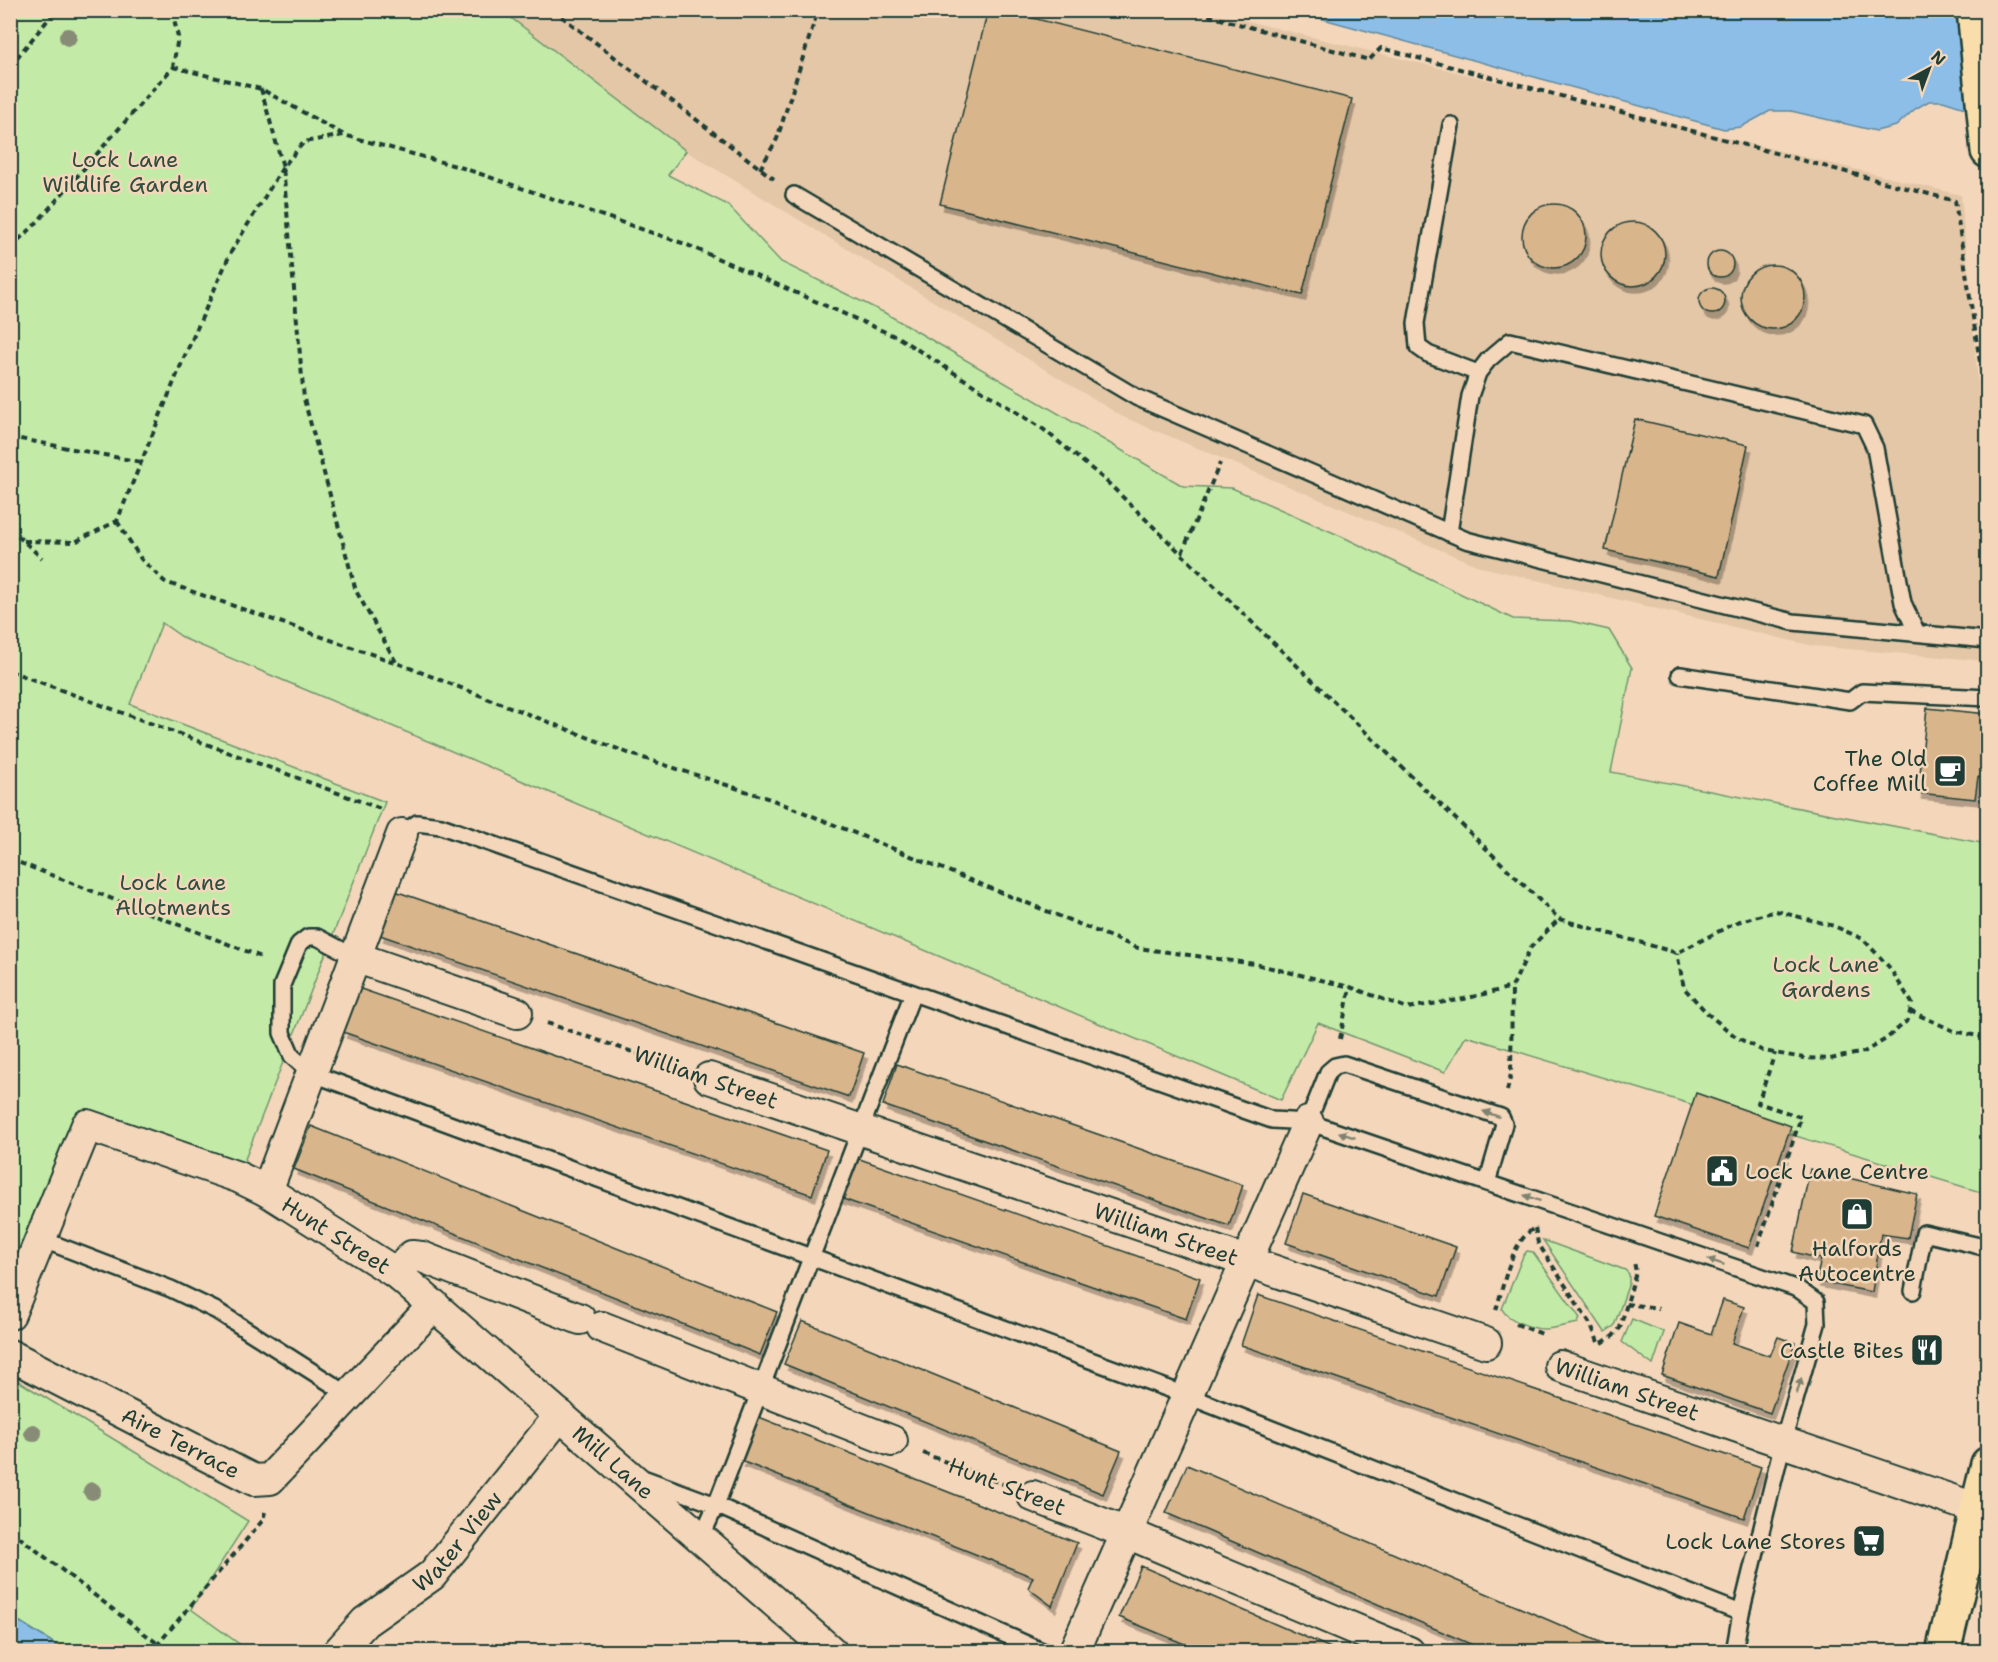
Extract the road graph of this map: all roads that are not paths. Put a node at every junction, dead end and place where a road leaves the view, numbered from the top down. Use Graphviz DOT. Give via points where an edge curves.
graph roads {
  1 [pos="1974,10"];
  2 [pos="1451,125"];
  3 [pos="1988,151"];
  4 [pos="794,195"];
  5 [pos="1478,373"];
  6 [pos="1449,533"];
  7 [pos="1917,633"];
  8 [pos="1988,639"];
  9 [pos="1680,675"];
  10 [pos="1988,698"];
  11 [pos="409,828"];
  12 [pos="355,957"];
  13 [pos="913,993"];
  14 [pos="517,1012"];
  15 [pos="311,1073"];
  16 [pos="709,1078"];
  17 [pos="1308,1122"];
  18 [pos="860,1129"];
  19 [pos="1487,1183"];
  20 [pos="267,1191"];
  21 [pos="41,1239"];
  22 [pos="1988,1248"];
  23 [pos="811,1257"];
  24 [pos="1248,1261"];
  25 [pos="396,1273"];
  26 [pos="1913,1291"];
  27 [pos="434,1305"];
  28 [pos="10,1314"];
  29 [pos="1490,1329"];
  30 [pos="10,1355"];
  31 [pos="1560,1366"];
  32 [pos="760,1390"];
  33 [pos="349,1395"];
  34 [pos="1188,1395"];
  35 [pos="560,1415"];
  36 [pos="892,1441"];
  37 [pos="1783,1442"];
  38 [pos="1988,1464"];
  39 [pos="624,1471"];
  40 [pos="1034,1496"];
  41 [pos="716,1505"];
  42 [pos="1983,1510"];
  43 [pos="1127,1533"];
  44 [pos="701,1538"];
  45 [pos="1741,1613"];
  46 [pos="338,1652"];
  47 [pos="832,1652"];
  48 [pos="1044,1652"];
  49 [pos="1074,1652"];
  50 [pos="1409,1652"];
  51 [pos="1734,1652"];
  52 [pos="1943,1652"];
  1 -- 3 [label="main road"];
  2 -- 5 [label="lane" via="1416,323 1418,347"];
  4 -- 6 [label="lane" via="1136,397"];
  5 -- 6 [label="lane" via="1470,396"];
  5 -- 7 [label="lane" via="1510,341 1864,425 1875,448 1904,603"];
  6 -- 7 [label="lane" via="1793,622"];
  7 -- 8 [label="lane"];
  9 -- 10 [label="lane" via="1850,701 1862,692"];
  11 -- 12 [label="street"];
  11 -- 13 [label="lane" via="441,826"];
  12 -- 14 [label="street"];
  12 -- 15 [label="street"];
  12 -- 15 [label="lane" via="317,937 308,937 299,944 282,985 282,1033 292,1056"];
  13 -- 17 [label="lane" via="1272,1120"];
  13 -- 18 [label="lane"];
  15 -- 20 [label="street"];
  15 -- 23 [label="lane"];
  16 -- 18 [label="street, William Street"];
  19 -- 17 [label="lane, one-way"];
  19 -- 17 [label="lane, one-way" via="1504,1124 1501,1117 1344,1064 1328,1072"];
  17 -- 24 [label="street"];
  18 -- 23 [label="lane"];
  18 -- 24 [label="street, William Street"];
  37 -- 19 [label="lane, one-way" via="1817,1324 1816,1302 1798,1289"];
  20 -- 21 [label="street, Hunt Street" via="238,1177 87,1125"];
  20 -- 25 [label="street, Hunt Street"];
  21 -- 28 [label="street"];
  21 -- 33 [label="lane" via="217,1311"];
  22 -- 26 [label="lane" via="1924,1233"];
  23 -- 32 [label="lane"];
  23 -- 34 [label="lane"];
  24 -- 29 [label="street, William Street"];
  24 -- 34 [label="street"];
  25 -- 27 [label="street, Mill Lane"];
  25 -- 32 [label="street, Hunt Street" via="412,1256 422,1257"];
  27 -- 33 [label="street, Aire Terrace"];
  27 -- 35 [label="street, Mill Lane"];
  30 -- 33 [label="street, Aire Terrace" via="254,1480 270,1479"];
  31 -- 37 [label="street, William Street"];
  32 -- 36 [label="street, Hunt Street"];
  32 -- 41 [label="lane"];
  34 -- 43 [label="street"];
  34 -- 45 [label="lane"];
  35 -- 39 [label="street, Mill Lane"];
  35 -- 46 [label="street, Water View" via="432,1575 365,1622"];
  37 -- 42 [label="street, William Street"];
  37 -- 45 [label="lane"];
  38 -- 42 [label="main road"];
  39 -- 41 [label="lane"];
  39 -- 44 [label="street, Mill Lane"];
  40 -- 43 [label="street, Hunt Street"];
  41 -- 44 [label="lane"];
  41 -- 48 [label="lane"];
  42 -- 52 [label="main road"];
  43 -- 49 [label="street"];
  43 -- 50 [label="street, Hunt Street"];
  44 -- 47 [label="street, Mill Lane"];
  45 -- 51 [label="lane"];
}
